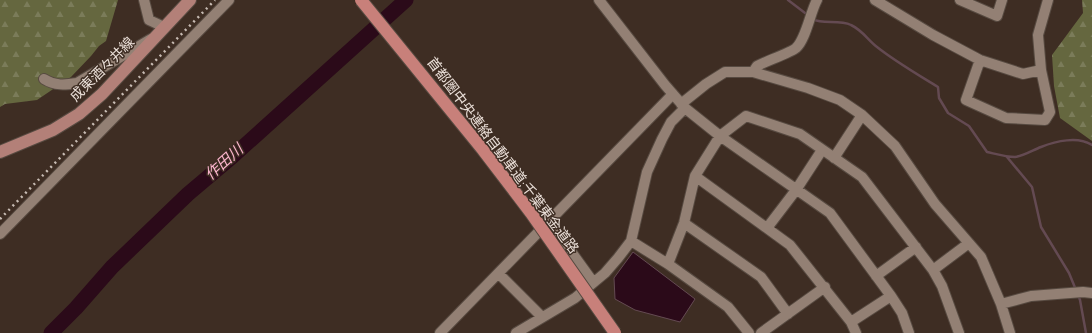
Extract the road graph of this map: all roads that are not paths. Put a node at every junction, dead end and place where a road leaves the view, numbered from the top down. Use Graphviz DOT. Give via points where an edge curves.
graph roads {
  1 [pos="144,0"];
  2 [pos="190,0"];
  3 [pos="229,0"];
  4 [pos="361,0"];
  5 [pos="599,0"];
  6 [pos="817,0"];
  7 [pos="875,0"];
  8 [pos="960,0"];
  9 [pos="1002,0"];
  10 [pos="1048,0"];
  11 [pos="160,32"];
  12 [pos="980,60"];
  13 [pos="1041,70"];
  14 [pos="753,72"];
  15 [pos="44,79"];
  16 [pos="673,94"];
  17 [pos="683,106"];
  18 [pos="862,115"];
  19 [pos="720,136"];
  20 [pos="822,150"];
  21 [pos="0,152"];
  22 [pos="834,158"];
  23 [pos="695,176"];
  24 [pos="796,190"];
  25 [pos="549,221"];
  26 [pos="684,223"];
  27 [pos="767,228"];
  28 [pos="0,234"];
  29 [pos="631,241"];
  30 [pos="969,243"];
  31 [pos="916,247"];
  32 [pos="668,264"];
  33 [pos="934,270"];
  34 [pos="498,274"];
  35 [pos="876,276"];
  36 [pos="593,282"];
  37 [pos="825,287"];
  38 [pos="1092,293"];
  39 [pos="891,296"];
  40 [pos="1001,304"];
  41 [pos="788,314"];
  42 [pos="542,317"];
  43 [pos="851,322"];
  44 [pos="440,333"];
  45 [pos="516,333"];
  46 [pos="615,333"];
  47 [pos="749,333"];
  48 [pos="761,333"];
  49 [pos="856,333"];
  50 [pos="910,333"];
  51 [pos="959,333"];
  52 [pos="1010,333"];
  1 -- 11 [label="street" via="149,20"];
  2 -- 11 [label="main road, 成東酒々井線"];
  3 -- 28 [label="street"];
  4 -- 46 [label="highway, 首都圏中央連絡自動車道;千葉東金道路, bridge" via="445,102 531,213"];
  5 -- 16 [label="street"];
  6 -- 14 [label="street" via="805,34 796,48 757,66"];
  7 -- 12 [label="street"];
  8 -- 9 [label="street" via="997,16"];
  10 -- 13 [label="street" via="1038,35"];
  11 -- 15 [label="street" via="77,83 63,85 50,83"];
  11 -- 21 [label="main road, 成東酒々井線" via="102,94 79,114 53,130"];
  12 -- 13 [label="street" via="1023,74"];
  12 -- 13 [label="street" via="966,100 1006,118 1045,120 1050,112"];
  14 -- 17 [label="street" via="725,72 706,84"];
  14 -- 18 [label="street" via="840,100"];
  16 -- 17 [label="street"];
  16 -- 25 [label="street"];
  17 -- 19 [label="street"];
  17 -- 29 [label="street" via="671,122 647,172"];
  18 -- 22 [label="street"];
  18 -- 30 [label="street" via="895,146 935,204"];
  19 -- 20 [label="street" via="746,116 800,134"];
  19 -- 23 [label="street"];
  19 -- 24 [label="street"];
  20 -- 22 [label="street"];
  20 -- 24 [label="street"];
  22 -- 31 [label="street" via="862,177"];
  23 -- 26 [label="street"];
  23 -- 27 [label="street"];
  24 -- 27 [label="street"];
  24 -- 35 [label="street" via="830,213"];
  25 -- 34 [label="street"];
  25 -- 36 [label="street"];
  26 -- 32 [label="street"];
  26 -- 41 [label="street" via="761,277"];
  27 -- 37 [label="street" via="790,245"];
  29 -- 32 [label="street"];
  29 -- 36 [label="street" via="611,267"];
  30 -- 33 [label="street"];
  30 -- 40 [label="street" via="981,257"];
  31 -- 33 [label="street"];
  31 -- 35 [label="street"];
  32 -- 47 [label="street" via="728,307"];
  33 -- 51 [label="street"];
  34 -- 42 [label="street"];
  34 -- 44 [label="street"];
  35 -- 39 [label="street"];
  36 -- 42 [label="street" via="575,298"];
  37 -- 41 [label="street"];
  37 -- 43 [label="street"];
  38 -- 40 [label="street" via="1031,296"];
  39 -- 43 [label="street"];
  39 -- 50 [label="street" via="902,313"];
  40 -- 52 [label="street"];
  41 -- 48 [label="street"];
  42 -- 45 [label="street"];
  43 -- 49 [label="street"];
}
